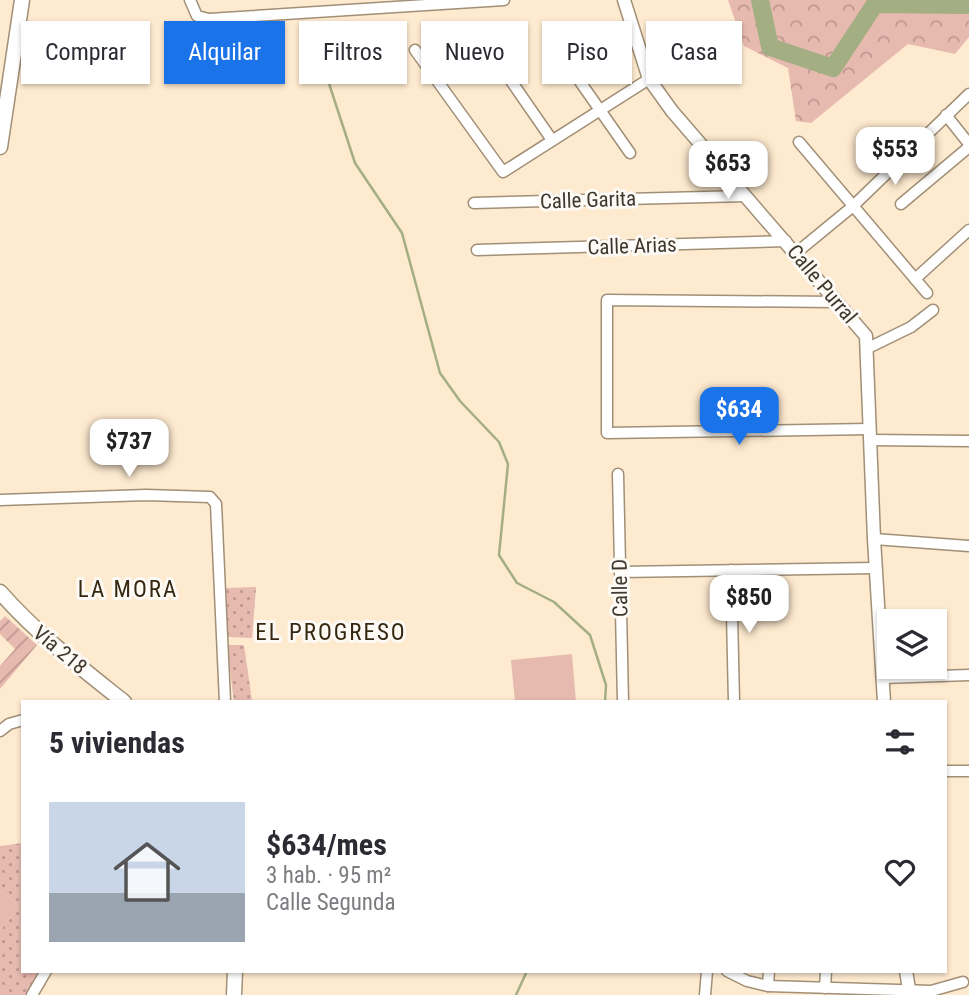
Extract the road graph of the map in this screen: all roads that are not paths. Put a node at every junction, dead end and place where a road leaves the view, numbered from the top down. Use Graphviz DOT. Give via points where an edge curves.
graph roads {
  1 [pos="22,0"];
  2 [pos="190,0"];
  3 [pos="504,0"];
  4 [pos="624,0"];
  5 [pos="348,6"];
  6 [pos="415,50"];
  7 [pos="646,70"];
  8 [pos="646,81"];
  9 [pos="513,84"];
  10 [pos="582,84"];
  11 [pos="653,84"];
  12 [pos="969,94"];
  13 [pos="4,95"];
  14 [pos="601,110"];
  15 [pos="946,115"];
  16 [pos="552,140"];
  17 [pos="799,142"];
  18 [pos="969,146"];
  19 [pos="0,147"];
  20 [pos="630,152"];
  21 [pos="745,196"];
  22 [pos="474,203"];
  23 [pos="901,204"];
  24 [pos="852,207"];
  25 [pos="969,230"];
  26 [pos="786,241"];
  27 [pos="477,250"];
  28 [pos="796,253"];
  29 [pos="915,279"];
  30 [pos="927,293"];
  31 [pos="835,302"];
  32 [pos="933,310"];
  33 [pos="866,349"];
  34 [pos="870,434"];
  35 [pos="969,441"];
  36 [pos="618,474"];
  37 [pos="0,500"];
  38 [pos="874,539"];
  39 [pos="969,546"];
  40 [pos="875,568"];
  41 [pos="731,570"];
  42 [pos="620,572"];
  43 [pos="0,592"];
  44 [pos="878,609"];
  45 [pos="969,675"];
  46 [pos="947,676"];
  47 [pos="882,679"];
  48 [pos="122,700"];
  49 [pos="225,700"];
  50 [pos="623,700"];
  51 [pos="734,700"];
  52 [pos="884,700"];
  53 [pos="21,721"];
  54 [pos="0,731"];
  55 [pos="947,771"];
  56 [pos="969,771"];
  57 [pos="45,973"];
  58 [pos="235,973"];
  59 [pos="707,973"];
  60 [pos="731,973"];
  61 [pos="769,973"];
  62 [pos="826,973"];
  63 [pos="906,973"];
  64 [pos="963,982"];
  65 [pos="768,986"];
  66 [pos="825,988"];
  67 [pos="909,993"];
  68 [pos="32,995"];
  69 [pos="234,995"];
  70 [pos="705,995"];
  1 -- 13 [label="main road"];
  2 -- 5 [label="street" via="197,16 209,19"];
  3 -- 5 [label="street"];
  4 -- 7 [label="street, Calle Purral"];
  6 -- 16 [label="street" via="503,172"];
  8 -- 14 [label="street"];
  9 -- 16 [label="street"];
  10 -- 14 [label="street"];
  11 -- 21 [label="street, Calle Purral"];
  12 -- 15 [label="street"];
  13 -- 19 [label="main road"];
  14 -- 16 [label="street"];
  14 -- 20 [label="street"];
  15 -- 18 [label="street"];
  15 -- 24 [label="street"];
  17 -- 24 [label="street"];
  18 -- 23 [label="street"];
  21 -- 22 [label="street, Calle Garita"];
  21 -- 26 [label="street, Calle Purral"];
  24 -- 28 [label="street"];
  24 -- 29 [label="street"];
  25 -- 29 [label="street"];
  26 -- 27 [label="street, Calle Arias"];
  26 -- 28 [label="street, Calle Purral"];
  28 -- 31 [label="street, Calle Purral"];
  29 -- 30 [label="street"];
  31 -- 33 [label="street, Calle Purral" via="866,336"];
  31 -- 34 [label="street" via="607,300 607,433"];
  32 -- 33 [label="street" via="911,327"];
  33 -- 34 [label="street, Calle Purral"];
  34 -- 35 [label="street"];
  34 -- 38 [label="street, Calle Purral"];
  36 -- 42 [label="street, Calle D"];
  37 -- 49 [label="street" via="210,496 216,505"];
  38 -- 39 [label="street"];
  38 -- 40 [label="street, Calle Purral"];
  40 -- 41 [label="street"];
  40 -- 44 [label="street, Calle Purral"];
  41 -- 42 [label="street"];
  41 -- 51 [label="street"];
  42 -- 50 [label="street, Calle D"];
  43 -- 48 [label="main road, Vía 218" via="49,642"];
  45 -- 46 [label="street"];
  47 -- 52 [label="street, Calle Purral"];
  53 -- 54 [label="street"];
  55 -- 56 [label="street"];
  57 -- 68 [label="street"];
  58 -- 69 [label="main road"];
  59 -- 70 [label="street"];
  60 -- 65 [label="street"];
  61 -- 65 [label="street"];
  62 -- 66 [label="street"];
  63 -- 67 [label="street"];
  64 -- 67 [label="street"];
  65 -- 66 [label="street"];
  66 -- 67 [label="street"];
}
